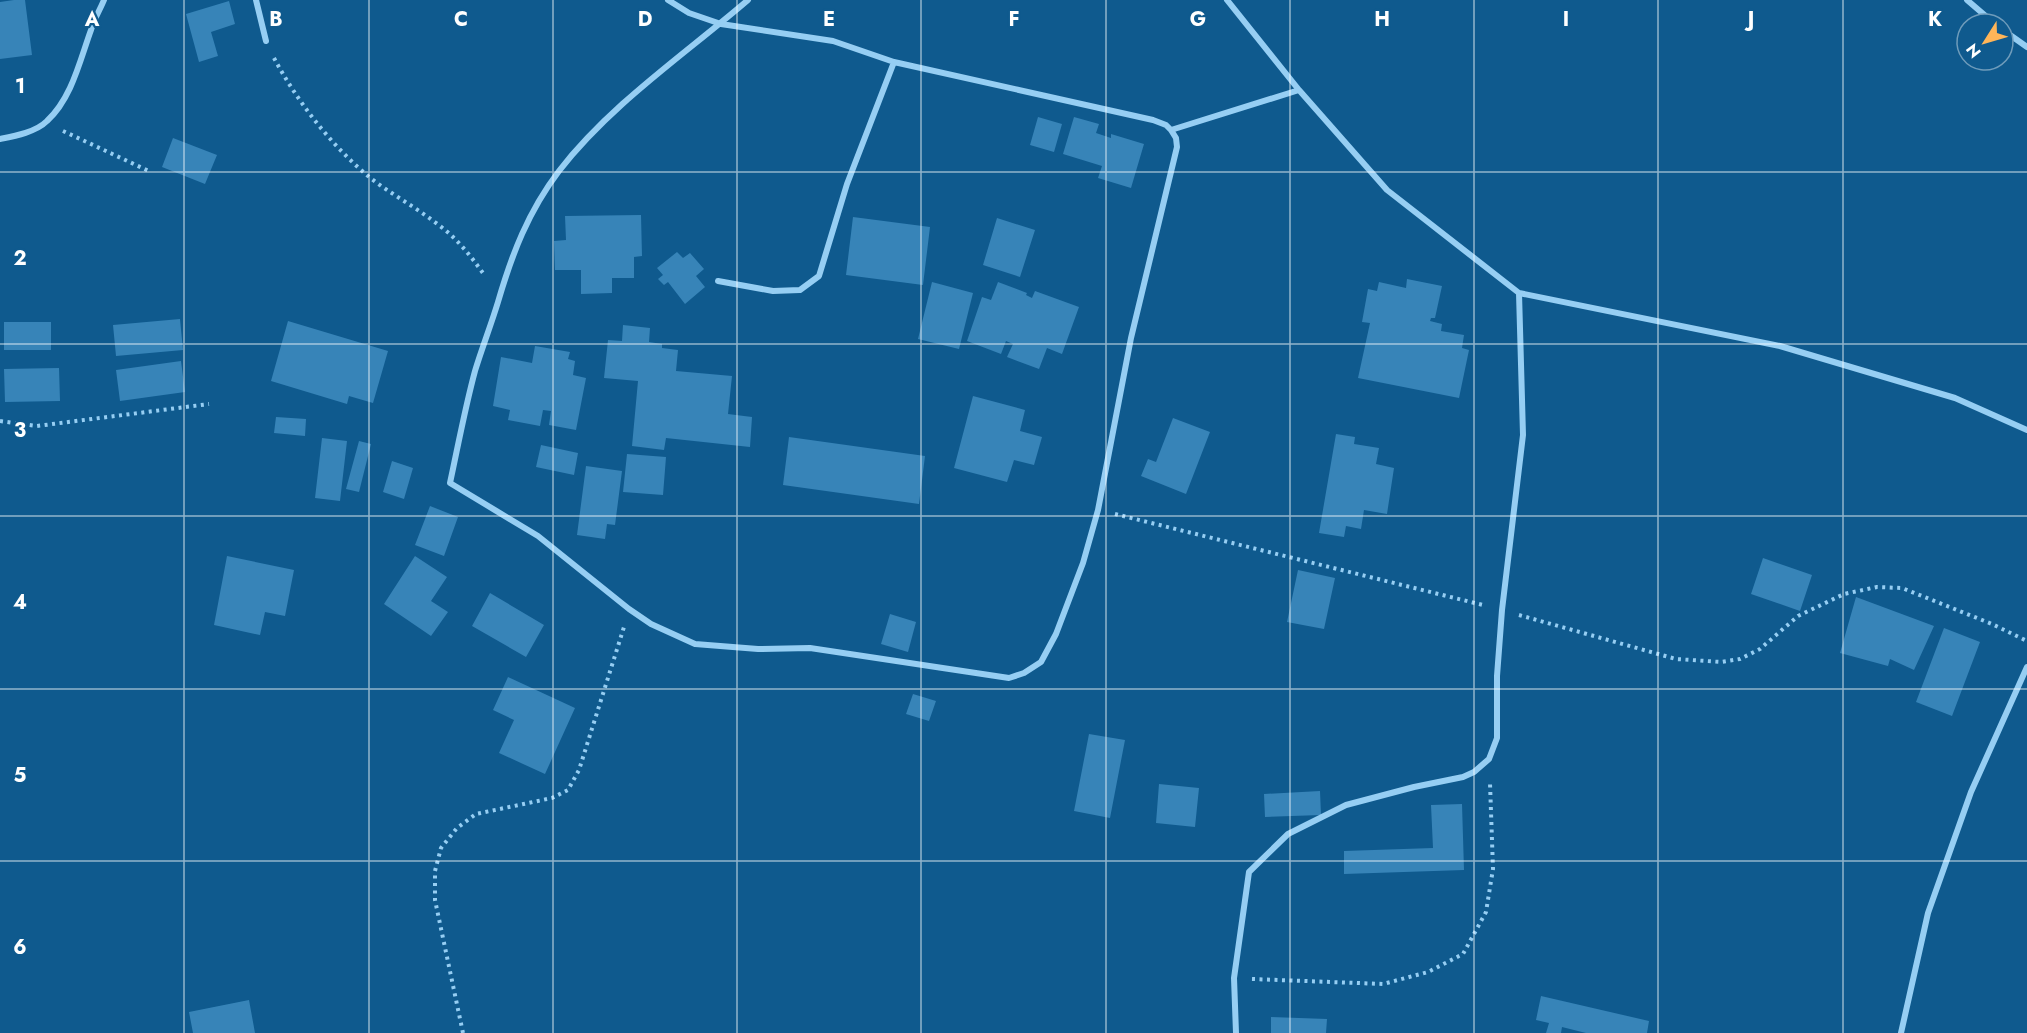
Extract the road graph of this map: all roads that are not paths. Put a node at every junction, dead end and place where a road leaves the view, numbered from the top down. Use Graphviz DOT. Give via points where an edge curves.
graph roads {
  1 [pos="104,0"];
  2 [pos="256,0"];
  3 [pos="668,0"];
  4 [pos="748,0"];
  5 [pos="1227,0"];
  6 [pos="1967,0"];
  7 [pos="1981,12"];
  8 [pos="721,24"];
  9 [pos="266,41"];
  10 [pos="894,62"];
  11 [pos="1299,90"];
  12 [pos="1171,130"];
  13 [pos="0,139"];
  14 [pos="718,280"];
  15 [pos="1519,293"];
  16 [pos="2027,430"];
  17 [pos="2027,667"];
  18 [pos="1236,1033"];
  19 [pos="1901,1033"];
  1 -- 13 [label="street" via="60,105 46,123"];
  2 -- 9 [label="street"];
  3 -- 8 [label="street" via="689,13"];
  4 -- 8 [label="street"];
  5 -- 11 [label="street"];
  6 -- 7 [label="street"];
  8 -- 10 [label="street" via="833,41"];
  8 -- 12 [label="street" via="590,136 537,204 504,277 475,372 450,483 538,536 651,624 694,644 810,648 1009,678 1041,662 1056,634 1098,510 1131,338 1177,147"];
  10 -- 12 [label="street" via="1153,120"];
  10 -- 14 [label="street" via="847,184 819,276 800,290 773,291"];
  11 -- 12 [label="street"];
  11 -- 15 [label="street" via="1387,190"];
  15 -- 16 [label="street" via="1780,346 1955,398"];
  15 -- 18 [label="street" via="1523,435 1502,610 1497,738 1489,759 1463,777 1346,805 1288,834 1249,872 1234,978"];
  17 -- 19 [label="street" via="1971,792 1928,913"];
}
